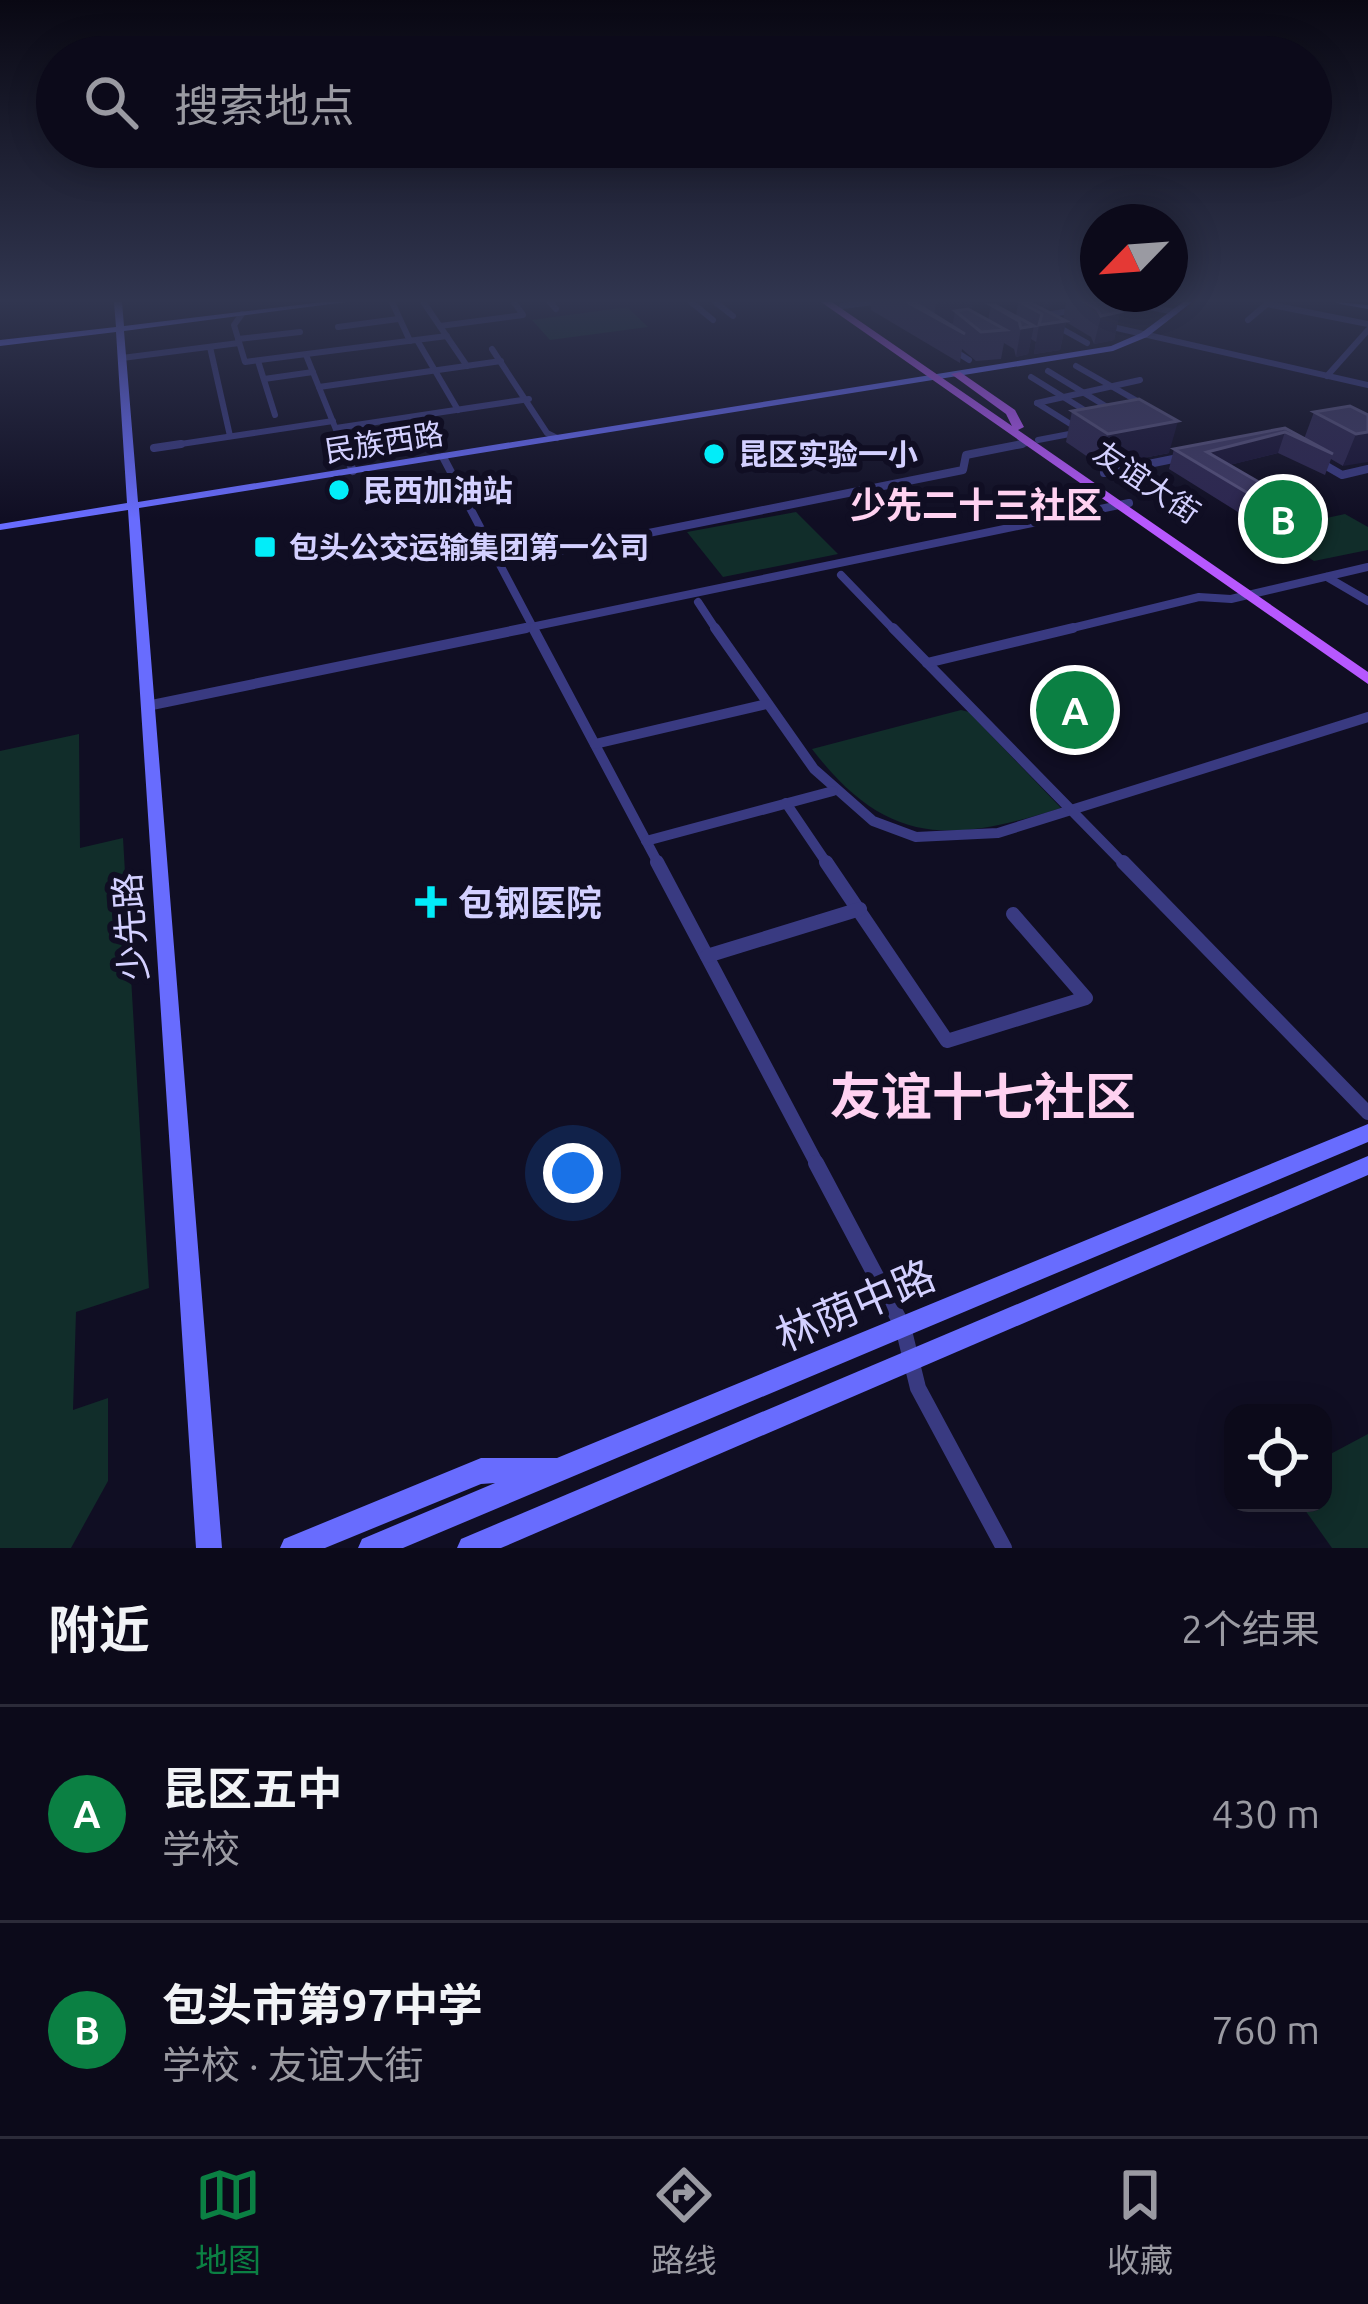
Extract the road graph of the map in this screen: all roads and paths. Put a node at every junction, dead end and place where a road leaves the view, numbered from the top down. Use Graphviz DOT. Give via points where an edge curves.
graph roads {
  1 [pos="123,374"];
  2 [pos="216,374"];
  3 [pos="262,374"];
  4 [pos="297,374"];
  5 [pos="314,374"];
  6 [pos="414,374"];
  7 [pos="438,374"];
  8 [pos="510,374"];
  9 [pos="935,374"];
  10 [pos="936,374"];
  11 [pos="950,374"];
  12 [pos="1053,374"];
  13 [pos="1090,374"];
  14 [pos="1319,374"];
  15 [pos="939,376"];
  16 [pos="1327,376"];
  17 [pos="1031,377"];
  18 [pos="263,379"];
  19 [pos="1140,380"];
  20 [pos="1368,385"];
  21 [pos="1111,386"];
  22 [pos="319,388"];
  23 [pos="959,391"];
  24 [pos="1081,391"];
  25 [pos="1059,395"];
  26 [pos="529,399"];
  27 [pos="458,410"];
  28 [pos="1115,412"];
  29 [pos="275,415"];
  30 [pos="1163,416"];
  31 [pos="334,424"];
  32 [pos="1110,426"];
  33 [pos="1018,427"];
  34 [pos="1096,429"];
  35 [pos="1082,431"];
  36 [pos="230,436"];
  37 [pos="556,438"];
  38 [pos="1032,442"];
  39 [pos="154,448"];
  40 [pos="1190,456"];
  41 [pos="443,457"];
  42 [pos="1310,457"];
  43 [pos="1368,469"];
  44 [pos="353,471"];
  45 [pos="1104,473"];
  46 [pos="1123,504"];
  47 [pos="133,506"];
  48 [pos="0,527"];
  49 [pos="499,563"];
  50 [pos="1368,567"];
  51 [pos="841,575"];
  52 [pos="1328,577"];
  53 [pos="1254,594"];
  54 [pos="1368,601"];
  55 [pos="698,602"];
  56 [pos="533,626"];
  57 [pos="928,663"];
  58 [pos="1368,664"];
  59 [pos="1368,679"];
  60 [pos="767,704"];
  61 [pos="147,706"];
  62 [pos="1368,717"];
  63 [pos="595,744"];
  64 [pos="833,791"];
  65 [pos="786,803"];
  66 [pos="1073,812"];
  67 [pos="646,841"];
  68 [pos="860,908"];
  69 [pos="1013,914"];
  70 [pos="707,956"];
  71 [pos="1368,1113"];
  72 [pos="1368,1133"];
  73 [pos="1368,1165"];
  74 [pos="902,1327"];
  75 [pos="911,1360"];
  76 [pos="562,1469"];
  77 [pos="209,1548"];
  78 [pos="293,1548"];
  79 [pos="371,1548"];
  80 [pos="470,1548"];
  81 [pos="1004,1548"];
  1 -- 47 [label="main road, 少先路"];
  2 -- 36 [label="street"];
  3 -- 18 [label="street"];
  4 -- 18 [label="street"];
  5 -- 22 [label="street"];
  6 -- 22 [label="street"];
  7 -- 27 [label="street"];
  8 -- 26 [label="street"];
  9 -- 15 [label="main road"];
  10 -- 15 [label="main road, 友谊大街"];
  11 -- 15 [label="main road, 民族西路"];
  12 -- 24 [label="street"];
  13 -- 21 [label="street"];
  14 -- 16 [label="street"];
  15 -- 23 [label="main road, 友谊大街"];
  15 -- 33 [label="main road" via="1011,412"];
  15 -- 37 [label="main road, 民族西路"];
  16 -- 20 [label="street"];
  17 -- 25 [label="street"];
  18 -- 29 [label="street"];
  19 -- 21 [label="street"];
  21 -- 24 [label="street"];
  21 -- 30 [label="street"];
  22 -- 31 [label="street"];
  23 -- 33 [label="main road, 友谊大街"];
  23 -- 38 [label="main road, 友谊大街"];
  24 -- 25 [label="street"];
  24 -- 28 [label="street"];
  25 -- 32 [label="street"];
  25 -- 35 [label="street" via="1037,403"];
  26 -- 27 [label="street"];
  26 -- 37 [label="street"];
  27 -- 31 [label="street"];
  31 -- 36 [label="street"];
  31 -- 44 [label="street"];
  33 -- 38 [label="main road, 友谊大街"];
  34 -- 35 [label="street"];
  35 -- 38 [label="street"];
  36 -- 39 [label="street"];
  37 -- 41 [label="main road, 民族西路"];
  38 -- 46 [label="main road, 友谊大街"];
  38 -- 49 [label="street" via="966,455 961,471"];
  40 -- 45 [label="street"];
  41 -- 44 [label="main road, 民族西路"];
  41 -- 49 [label="street"];
  42 -- 43 [label="street" via="1342,475"];
  44 -- 47 [label="main road, 民族西路"];
  46 -- 53 [label="main road, 友谊大街"];
  46 -- 56 [label="street"];
  47 -- 48 [label="main road, 民族西路"];
  47 -- 61 [label="main road, 少先路"];
  49 -- 56 [label="street"];
  50 -- 52 [label="street"];
  51 -- 57 [label="street"];
  52 -- 53 [label="street"];
  52 -- 54 [label="street"];
  53 -- 57 [label="street" via="1198,597"];
  53 -- 58 [label="main road, 友谊大街"];
  53 -- 59 [label="main road, 友谊大街"];
  55 -- 60 [label="street"];
  56 -- 61 [label="street"];
  56 -- 63 [label="street"];
  57 -- 66 [label="street"];
  60 -- 63 [label="street"];
  60 -- 64 [label="street"];
  61 -- 77 [label="main road, 少先路"];
  62 -- 66 [label="street"];
  63 -- 67 [label="street"];
  64 -- 65 [label="street"];
  64 -- 66 [label="street" via="904,835 962,838"];
  65 -- 67 [label="street"];
  65 -- 68 [label="street"];
  66 -- 71 [label="street"];
  67 -- 70 [label="street"];
  68 -- 69 [label="street" via="947,1041 1086,998"];
  68 -- 70 [label="street"];
  70 -- 74 [label="street"];
  72 -- 74 [label="main road, 林荫中路"];
  73 -- 75 [label="main road, 林荫中路"];
  74 -- 75 [label="street"];
  74 -- 76 [label="main road, 林荫中路"];
  75 -- 80 [label="main road, 林荫中路"];
  75 -- 81 [label="street" via="918,1388"];
  76 -- 78 [label="main road" via="481,1471"];
  76 -- 79 [label="main road, 林荫中路"];
}
